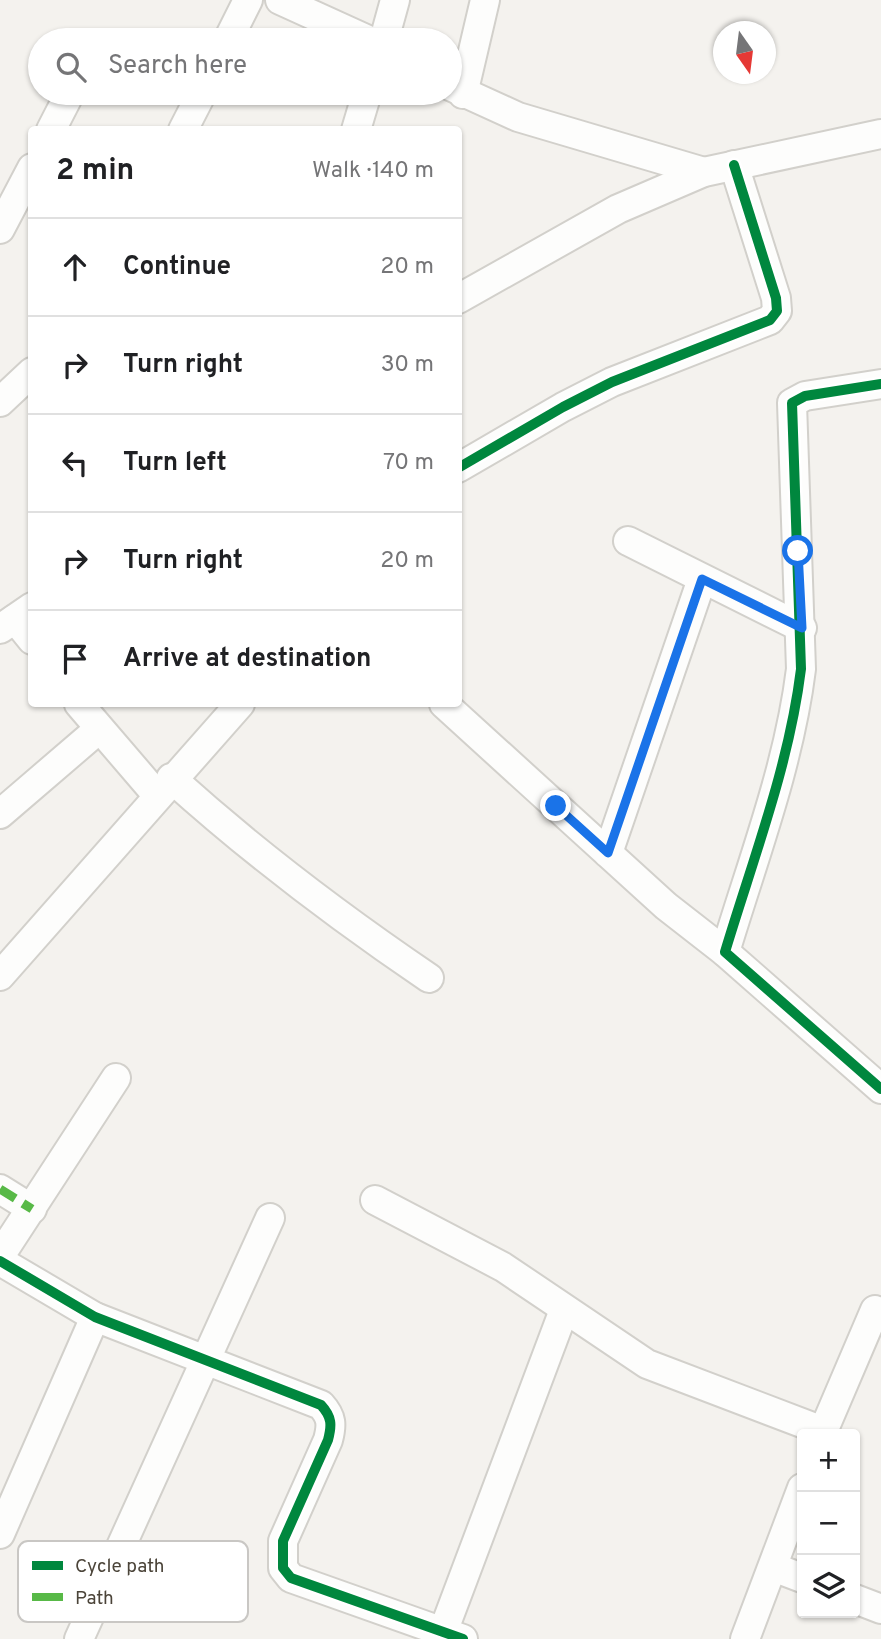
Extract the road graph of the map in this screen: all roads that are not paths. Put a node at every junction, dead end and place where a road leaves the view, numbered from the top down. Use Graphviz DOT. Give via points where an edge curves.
graph roads {
  1 [pos="248,0"];
  2 [pos="280,0"];
  3 [pos="395,0"];
  4 [pos="485,0"];
  5 [pos="234,28"];
  6 [pos="342,28"];
  7 [pos="387,28"];
  8 [pos="462,77"];
  9 [pos="462,93"];
  10 [pos="64,105"];
  11 [pos="196,105"];
  12 [pos="363,105"];
  13 [pos="53,126"];
  14 [pos="185,126"];
  15 [pos="357,126"];
  16 [pos="881,134"];
  17 [pos="734,165"];
  18 [pos="704,172"];
  19 [pos="28,176"];
  20 [pos="0,229"];
  21 [pos="462,297"];
  22 [pos="881,384"];
  23 [pos="462,466"];
  24 [pos="628,541"];
  25 [pos="702,579"];
  26 [pos="802,628"];
  27 [pos="81,707"];
  28 [pos="237,707"];
  29 [pos="447,707"];
  30 [pos="99,729"];
  31 [pos="164,787"];
  32 [pos="0,814"];
  33 [pos="608,853"];
  34 [pos="725,952"];
  35 [pos="0,976"];
  36 [pos="429,978"];
  37 [pos="116,1078"];
  38 [pos="881,1089"];
  39 [pos="0,1189"];
  40 [pos="375,1200"];
  41 [pos="32,1209"];
  42 [pos="270,1218"];
  43 [pos="0,1259"];
  44 [pos="564,1310"];
  45 [pos="875,1310"];
  46 [pos="94,1317"];
  47 [pos="205,1359"];
  48 [pos="813,1429"];
  49 [pos="825,1429"];
  50 [pos="801,1492"];
  51 [pos="0,1534"];
  52 [pos="123,1541"];
  53 [pos="773,1567"];
  54 [pos="797,1576"];
  55 [pos="860,1600"];
  56 [pos="881,1609"];
  57 [pos="87,1622"];
  58 [pos="453,1635"];
  59 [pos="79,1639"];
  60 [pos="746,1639"];
  1 -- 5 [label="street"];
  2 -- 6 [label="street"];
  3 -- 7 [label="street"];
  4 -- 8 [label="street" via="477,43"];
  9 -- 18 [label="street" via="582,138"];
  10 -- 13 [label="street"];
  11 -- 14 [label="street"];
  12 -- 15 [label="street"];
  16 -- 17 [label="street"];
  17 -- 18 [label="street"];
  17 -- 23 [label="street" via="776,298 777,312 770,320 600,388"];
  18 -- 21 [label="street" via="618,209"];
  19 -- 20 [label="street"];
  22 -- 26 [label="street" via="805,396 792,403"];
  24 -- 25 [label="street"];
  25 -- 26 [label="street"];
  25 -- 33 [label="street"];
  26 -- 34 [label="street" via="797,706"];
  27 -- 30 [label="street"];
  28 -- 31 [label="street"];
  29 -- 33 [label="street"];
  30 -- 31 [label="street"];
  30 -- 32 [label="street"];
  31 -- 35 [label="street"];
  31 -- 36 [label="street"];
  33 -- 34 [label="street"];
  34 -- 38 [label="street"];
  37 -- 41 [label="street"];
  39 -- 41 [label="street"];
  40 -- 44 [label="street" via="503,1267"];
  41 -- 43 [label="street"];
  42 -- 47 [label="street"];
  43 -- 46 [label="street"];
  44 -- 48 [label="street" via="647,1364"];
  44 -- 58 [label="street"];
  45 -- 49 [label="street"];
  46 -- 47 [label="street"];
  46 -- 51 [label="street"];
  47 -- 52 [label="street"];
  47 -- 58 [label="street" via="321,1405 329,1413 328,1440 283,1541 283,1568 290,1578"];
  50 -- 53 [label="street"];
  53 -- 54 [label="street"];
  53 -- 60 [label="street"];
  55 -- 56 [label="street"];
  57 -- 59 [label="street"];
}
